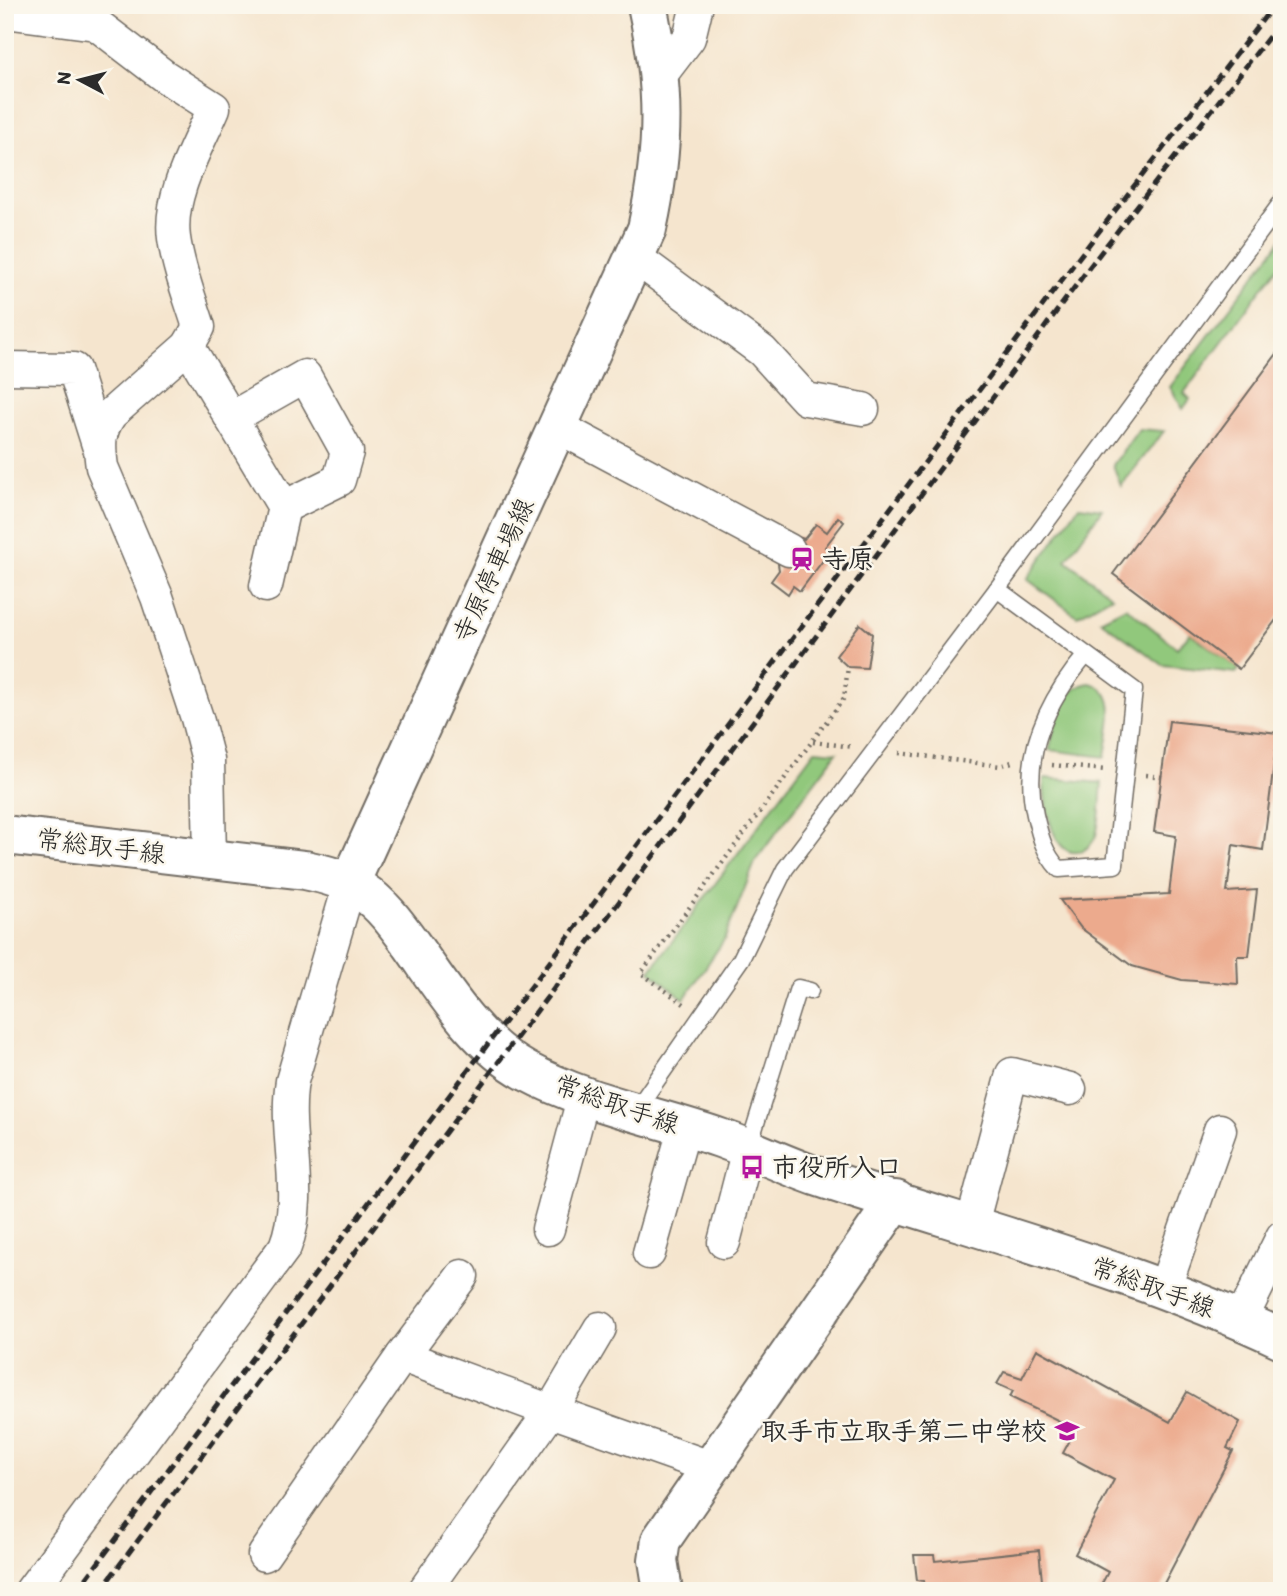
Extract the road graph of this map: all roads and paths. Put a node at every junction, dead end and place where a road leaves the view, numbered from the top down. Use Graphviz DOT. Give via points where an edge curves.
graph roads {
  1 [pos="647,5"];
  2 [pos="698,5"];
  3 [pos="5,12"];
  4 [pos="660,76"];
  5 [pos="1282,202"];
  6 [pos="636,258"];
  7 [pos="188,346"];
  8 [pos="5,368"];
  9 [pos="863,410"];
  10 [pos="231,418"];
  11 [pos="558,427"];
  12 [pos="99,444"];
  13 [pos="284,507"];
  14 [pos="789,550"];
  15 [pos="266,586"];
  16 [pos="997,589"];
  17 [pos="1086,655"];
  18 [pos="849,667"];
  19 [pos="812,742"];
  20 [pos="875,750"];
  21 [pos="1031,763"];
  22 [pos="1125,772"];
  23 [pos="1162,777"];
  24 [pos="5,835"];
  25 [pos="210,859"];
  26 [pos="350,883"];
  27 [pos="810,991"];
  28 [pos="702,1017"];
  29 [pos="1070,1089"];
  30 [pos="584,1095"];
  31 [pos="636,1110"];
  32 [pos="685,1126"];
  33 [pos="1220,1130"];
  34 [pos="748,1149"];
  35 [pos="896,1200"];
  36 [pos="972,1224"];
  37 [pos="548,1229"];
  38 [pos="1282,1237"];
  39 [pos="724,1242"];
  40 [pos="649,1253"];
  41 [pos="462,1276"];
  42 [pos="1164,1290"];
  43 [pos="1241,1320"];
  44 [pos="600,1328"];
  45 [pos="1282,1339"];
  46 [pos="402,1356"];
  47 [pos="551,1411"];
  48 [pos="710,1467"];
  49 [pos="264,1555"];
  50 [pos="31,1591"];
  51 [pos="424,1591"];
  52 [pos="663,1591"];
  1 -- 4 [label="main road, 寺原停車場線"];
  2 -- 4 [label="street" via="689,38"];
  3 -- 7 [label="street" via="96,24 214,108 174,216 173,236 199,327"];
  4 -- 6 [label="main road, 寺原停車場線" via="661,160"];
  5 -- 16 [label="lane"];
  6 -- 9 [label="street" via="762,351 806,399"];
  6 -- 11 [label="main road, 寺原停車場線"];
  7 -- 10 [label="street"];
  7 -- 12 [label="street" via="111,414 102,427"];
  8 -- 12 [label="street" via="75,369"];
  10 -- 13 [label="street"];
  10 -- 13 [label="street" via="305,376 347,452 339,480"];
  11 -- 14 [label="street"];
  11 -- 26 [label="main road, 寺原停車場線"];
  12 -- 25 [label="street" via="102,467 157,597 197,718 208,761"];
  13 -- 15 [label="street"];
  16 -- 17 [label="lane"];
  16 -- 20 [label="lane"];
  17 -- 21 [label="lane" via="1049,708"];
  17 -- 22 [label="lane" via="1134,690"];
  18 -- 19 [label="path" via="844,698"];
  19 -- 20 [label="path"];
  19 -- 28 [label="path" via="641,973"];
  20 -- 21 [label="path" via="1000,766 1013,761"];
  20 -- 28 [label="lane" via="785,869 741,959"];
  21 -- 22 [label="path"];
  21 -- 22 [label="lane" via="1033,807 1041,842 1059,869 1115,865"];
  22 -- 23 [label="path"];
  24 -- 25 [label="main road, 常総取手線"];
  25 -- 26 [label="main road, 常総取手線" via="305,870"];
  26 -- 30 [label="main road, 常総取手線" via="390,918 488,1043 524,1070"];
  26 -- 50 [label="street" via="292,1081 288,1104 294,1196 292,1230 285,1247"];
  27 -- 34 [label="lane" via="798,988"];
  28 -- 31 [label="lane"];
  29 -- 36 [label="street" via="1012,1074"];
  30 -- 31 [label="main road, 常総取手線"];
  30 -- 37 [label="street"];
  31 -- 32 [label="main road, 常総取手線"];
  32 -- 34 [label="main road, 常総取手線"];
  32 -- 40 [label="street"];
  33 -- 42 [label="street"];
  34 -- 35 [label="main road, 常総取手線"];
  34 -- 39 [label="street"];
  35 -- 36 [label="main road, 常総取手線"];
  35 -- 48 [label="main road"];
  36 -- 42 [label="main road, 常総取手線"];
  38 -- 43 [label="street"];
  41 -- 46 [label="street"];
  42 -- 43 [label="main road, 常総取手線"];
  43 -- 45 [label="main road, 常総取手線"];
  44 -- 47 [label="street"];
  46 -- 47 [label="street"];
  46 -- 49 [label="street"];
  47 -- 48 [label="street"];
  47 -- 51 [label="street"];
  48 -- 52 [label="main road" via="661,1540 658,1560"];
}
